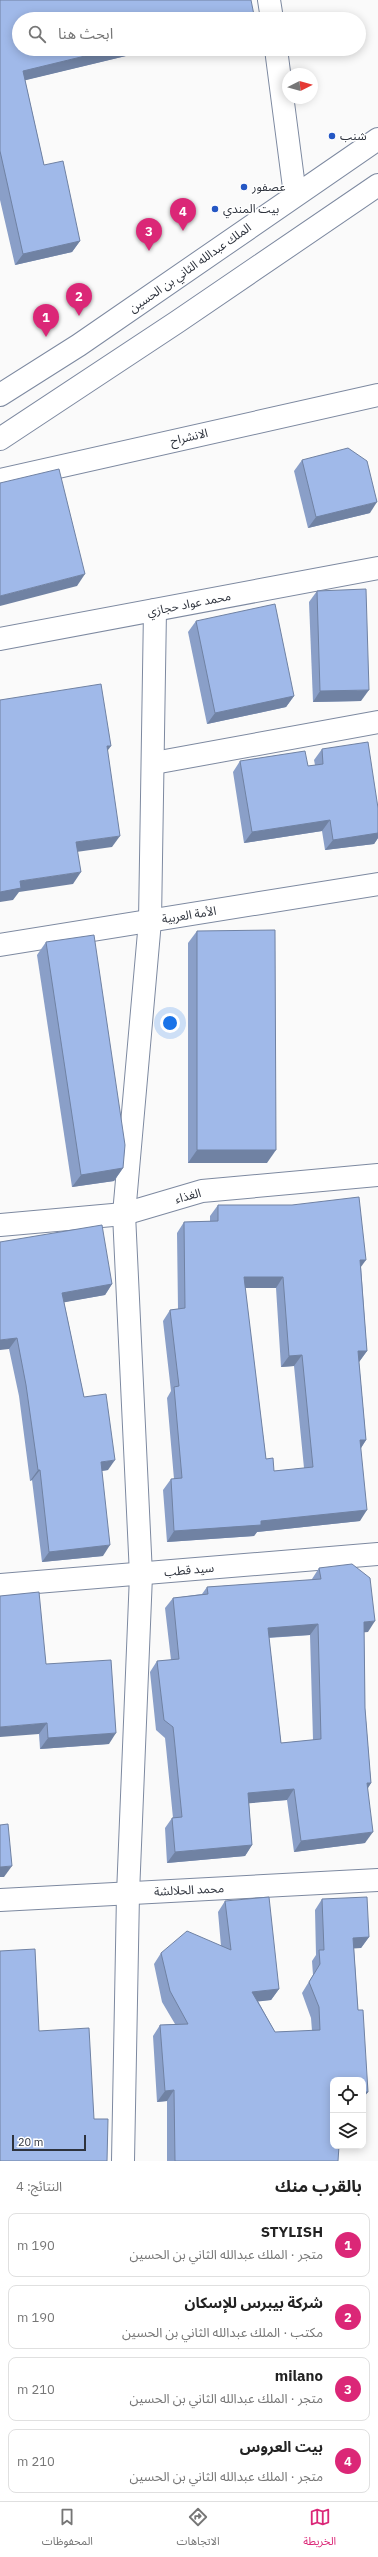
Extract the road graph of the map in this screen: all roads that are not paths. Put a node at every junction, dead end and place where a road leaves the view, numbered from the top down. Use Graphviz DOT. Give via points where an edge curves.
graph roads {
  1 [pos="269,0"];
  2 [pos="271,12"];
  3 [pos="277,56"];
  4 [pos="378,139"];
  5 [pos="378,185"];
  6 [pos="296,195"];
  7 [pos="0,395"];
  8 [pos="378,395"];
  9 [pos="0,439"];
  10 [pos="0,480"];
  11 [pos="378,568"];
  12 [pos="155,610"];
  13 [pos="0,639"];
  14 [pos="378,722"];
  15 [pos="154,763"];
  16 [pos="378,884"];
  17 [pos="150,921"];
  18 [pos="0,945"];
  19 [pos="378,1174"];
  20 [pos="124,1214"];
  21 [pos="0,1226"];
  22 [pos="378,1554"];
  23 [pos="141,1575"];
  24 [pos="0,1585"];
  25 [pos="378,1880"];
  26 [pos="128,1894"];
  27 [pos="0,1900"];
  28 [pos="124,2161"];
  1 -- 2 [label="street"];
  3 -- 6 [label="street"];
  4 -- 6 [label="street, الملك عبدالله الثاني بن الحسين"];
  5 -- 9 [label="street"];
  6 -- 7 [label="street, الملك عبدالله الثاني بن الحسين" via="79,345"];
  8 -- 10 [label="street, الانشراح"];
  11 -- 12 [label="street, محمد عواد حجازي"];
  12 -- 13 [label="street, محمد عواد حجازي"];
  12 -- 15 [label="street"];
  14 -- 15 [label="street"];
  15 -- 17 [label="street"];
  16 -- 17 [label="street, الأمة العربية"];
  17 -- 18 [label="street, الأمة العربية"];
  17 -- 20 [label="street"];
  19 -- 20 [label="street, الغذاء" via="202,1191"];
  20 -- 21 [label="street, الغذاء"];
  20 -- 23 [label="street"];
  22 -- 23 [label="street, سيد قطب"];
  23 -- 24 [label="street, سيد قطب"];
  23 -- 26 [label="street"];
  25 -- 26 [label="street, محمد الحلالشة"];
  26 -- 27 [label="street, محمد الحلالشة"];
  26 -- 28 [label="street"];
}
